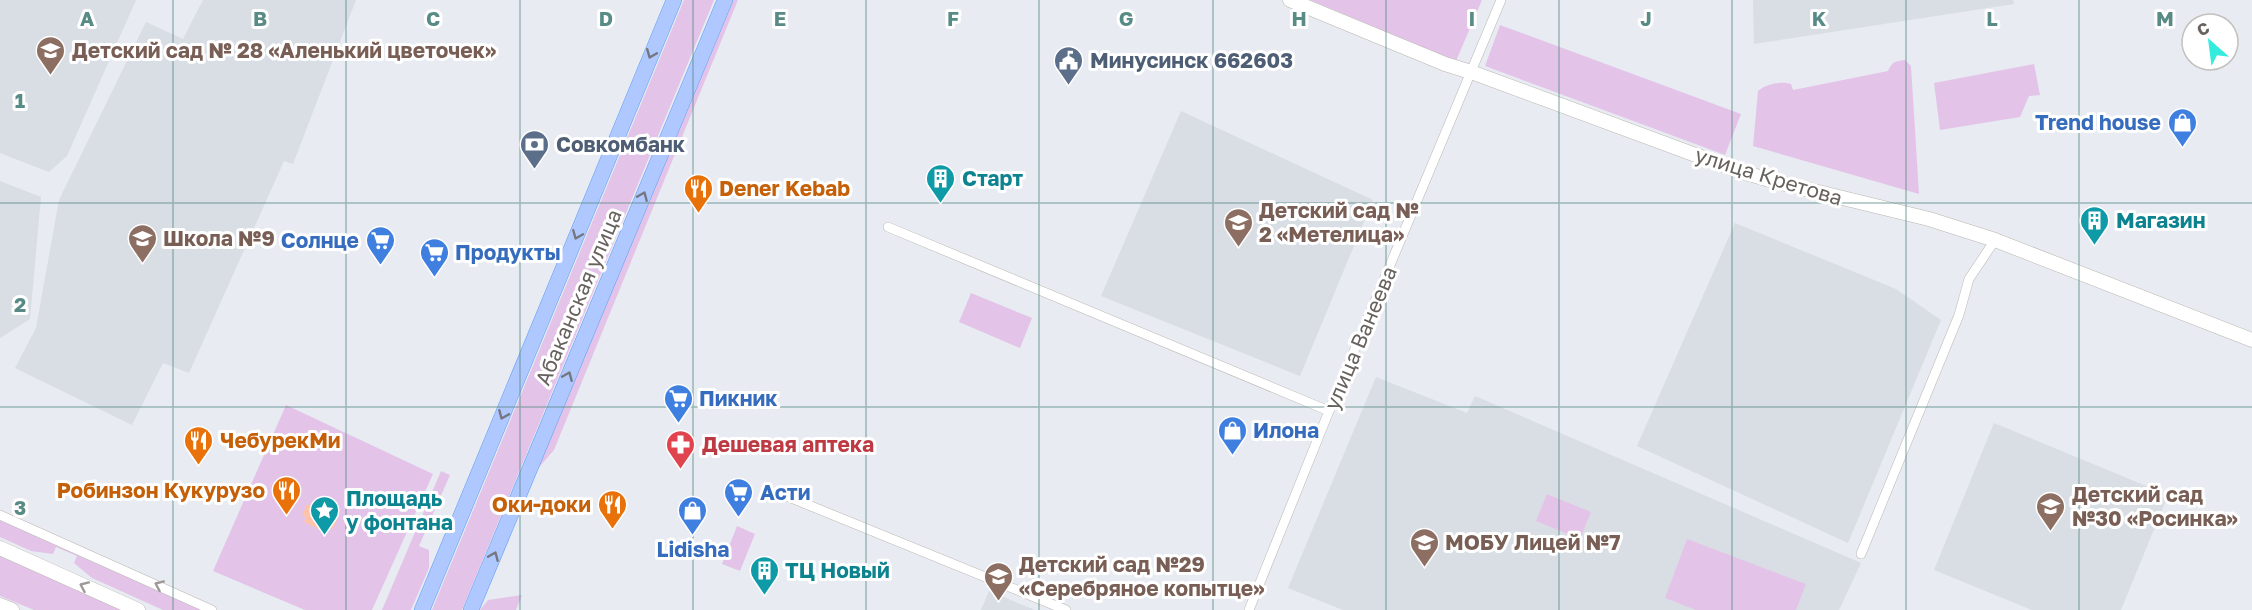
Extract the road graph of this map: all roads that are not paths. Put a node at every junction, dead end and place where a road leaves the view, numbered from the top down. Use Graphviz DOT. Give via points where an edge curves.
graph roads {
  1 [pos="674,0"];
  2 [pos="725,0"];
  3 [pos="1290,0"];
  4 [pos="1501,0"];
  5 [pos="1471,72"];
  6 [pos="888,227"];
  7 [pos="1995,240"];
  8 [pos="2252,340"];
  9 [pos="1329,411"];
  10 [pos="779,494"];
  11 [pos="0,515"];
  12 [pos="0,548"];
  13 [pos="1861,554"];
  14 [pos="0,605"];
  15 [pos="12,610"];
  16 [pos="138,610"];
  17 [pos="212,610"];
  18 [pos="422,610"];
  19 [pos="471,610"];
  20 [pos="1066,610"];
  21 [pos="1249,610"];
  1 -- 18 [label="main road, Абаканская улица, one-way"];
  19 -- 2 [label="main road, Абаканская улица, one-way"];
  3 -- 5 [label="street, улица Кретова"];
  4 -- 5 [label="street, улица Ванеева"];
  5 -- 7 [label="street, улица Кретова" via="1739,171 1929,219"];
  5 -- 9 [label="street, улица Ванеева"];
  6 -- 9 [label="street"];
  7 -- 8 [label="street, улица Кретова"];
  7 -- 13 [label="street" via="1969,279 1959,315"];
  9 -- 21 [label="street, улица Ванеева"];
  10 -- 20 [label="street"];
  17 -- 11 [label="street, one-way"];
  16 -- 12 [label="street, one-way"];
  14 -- 15 [label="street"];
}
